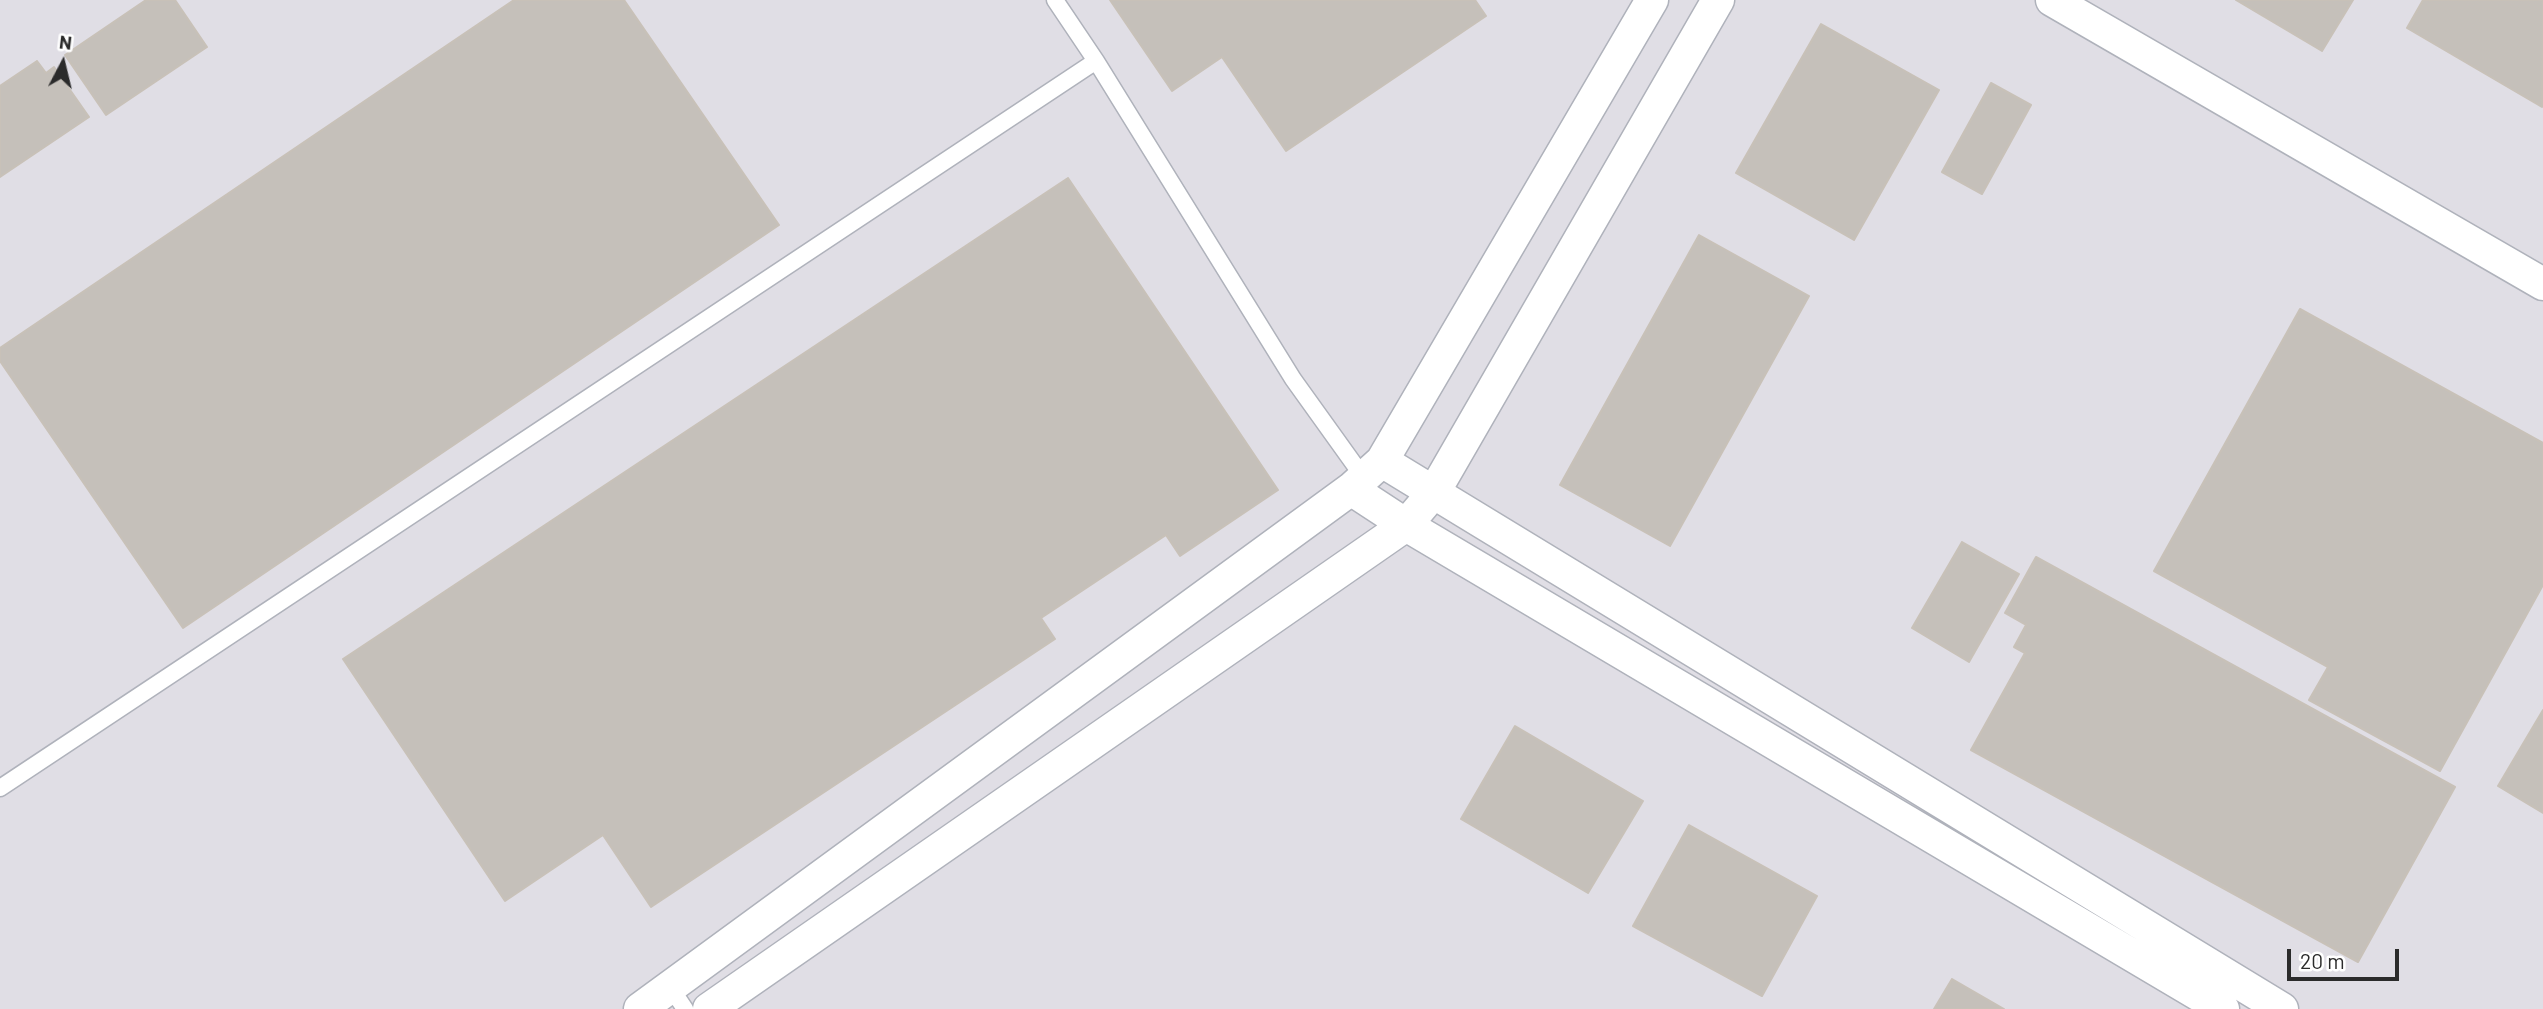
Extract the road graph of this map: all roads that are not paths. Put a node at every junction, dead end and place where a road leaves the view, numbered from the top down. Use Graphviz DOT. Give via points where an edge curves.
graph roads {
  1 [pos="1055,0"];
  2 [pos="1652,0"];
  3 [pos="1717,0"];
  4 [pos="2052,0"];
  5 [pos="1096,61"];
  6 [pos="2543,284"];
  7 [pos="1366,476"];
  8 [pos="1434,492"];
  9 [pos="1406,525"];
  10 [pos="0,788"];
  11 [pos="678,999"];
  12 [pos="640,1009"];
  13 [pos="709,1009"];
  14 [pos="2223,1009"];
  15 [pos="2282,1009"];
  1 -- 5 [label="lane"];
  2 -- 7 [label="street"];
  3 -- 8 [label="street"];
  4 -- 6 [label="street"];
  5 -- 7 [label="lane" via="1293,379"];
  5 -- 10 [label="lane"];
  7 -- 8 [label="street"];
  7 -- 9 [label="street"];
  7 -- 11 [label="street"];
  8 -- 9 [label="street"];
  8 -- 15 [label="street"];
  9 -- 13 [label="street"];
  9 -- 14 [label="street"];
  11 -- 12 [label="street"];
}
